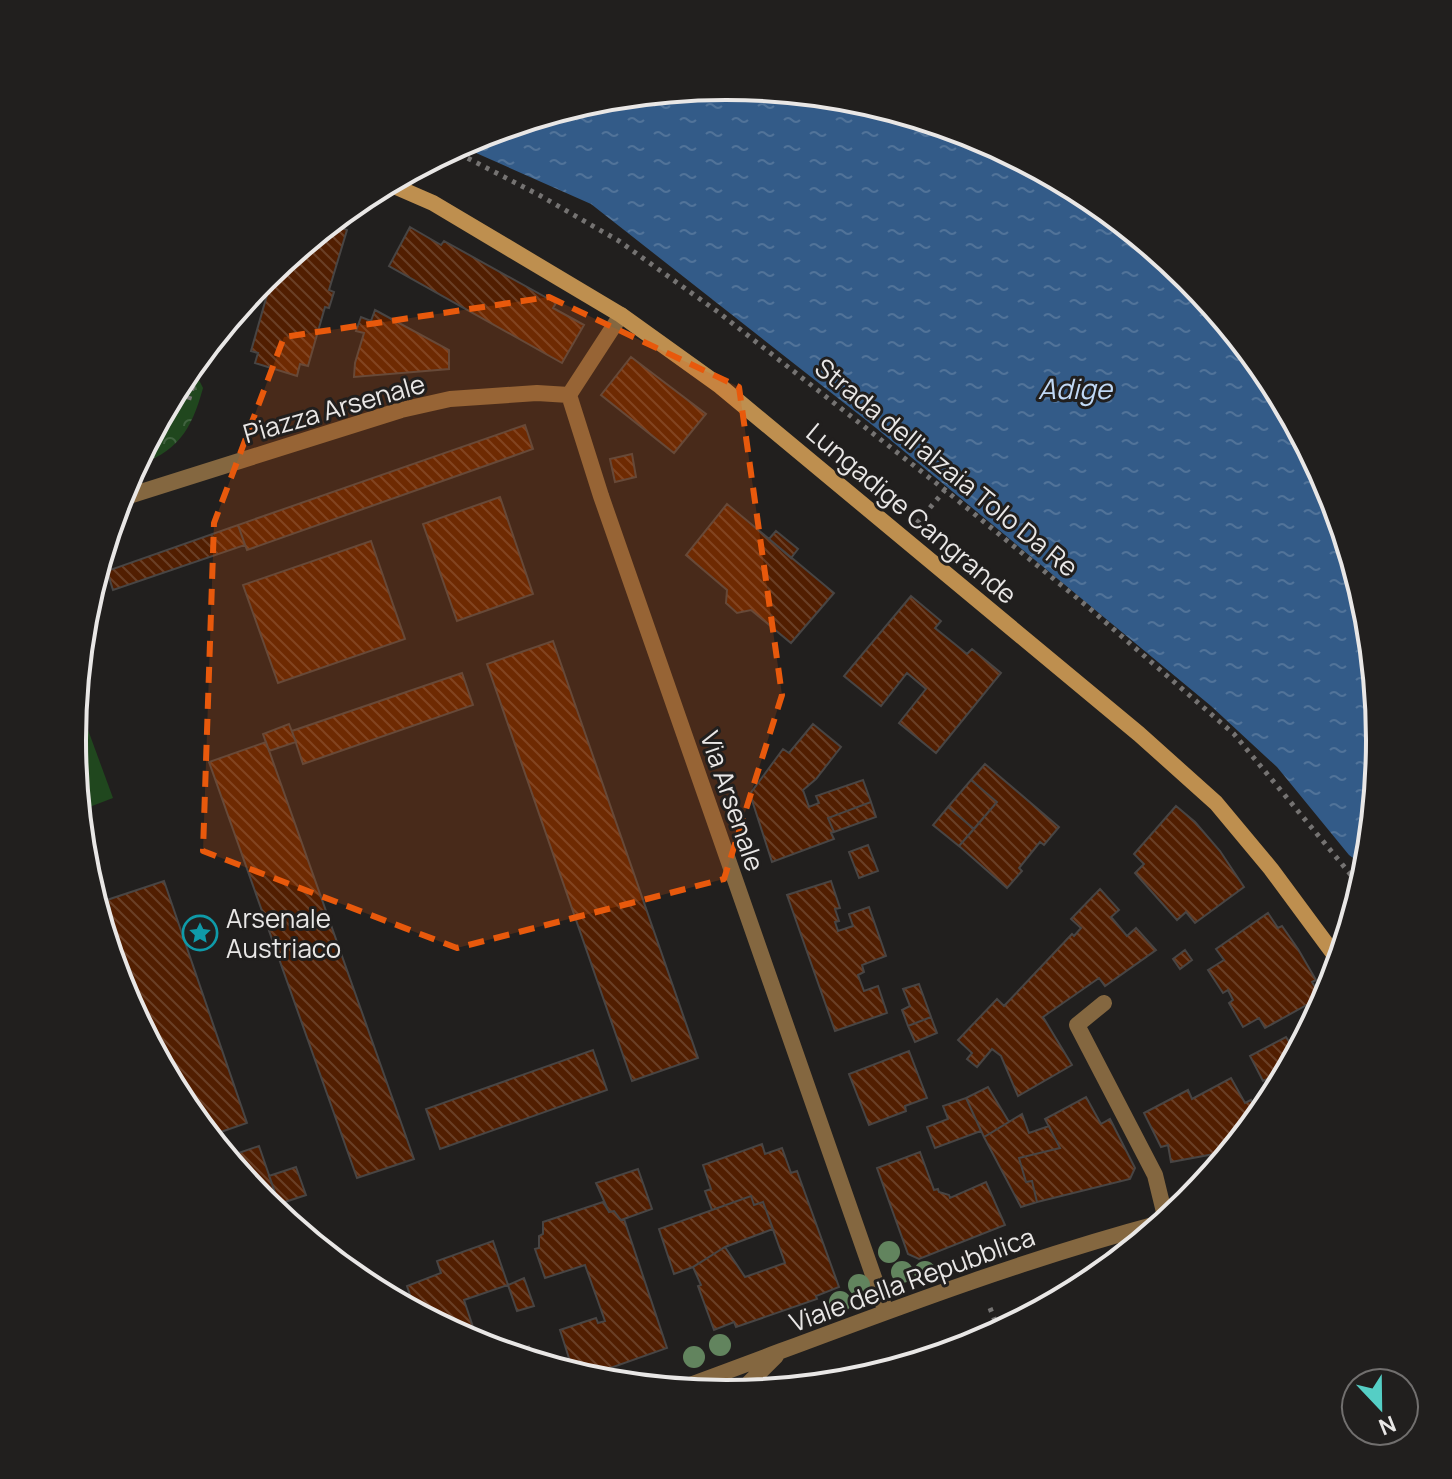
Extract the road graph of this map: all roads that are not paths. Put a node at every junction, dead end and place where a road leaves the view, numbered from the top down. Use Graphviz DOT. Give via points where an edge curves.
graph roads {
  1 [pos="400,189"];
  2 [pos="621,315"];
  3 [pos="569,395"];
  4 [pos="136,494"];
  5 [pos="1330,949"];
  6 [pos="1104,1003"];
  7 [pos="1162,1208"];
  8 [pos="1139,1228"];
  9 [pos="886,1312"];
  10 [pos="780,1352"];
  11 [pos="706,1379"];
  12 [pos="753,1379"];
  1 -- 2 [label="street, Lungadige Cangrande"];
  2 -- 3 [label="street"];
  2 -- 5 [label="street, Lungadige Cangrande" via="720,386 1139,734 1216,803"];
  3 -- 4 [label="street, Piazza Arsenale" via="450,399 413,407"];
  3 -- 9 [label="street, Via Arsenale"];
  6 -- 7 [label="street, Viale della Repubblica" via="1077,1025 1155,1175"];
  8 -- 9 [label="street, Viale della Repubblica"];
  9 -- 10 [label="street, Viale della Repubblica"];
  10 -- 11 [label="street, Viale della Repubblica"];
  10 -- 12 [label="street"];
}
